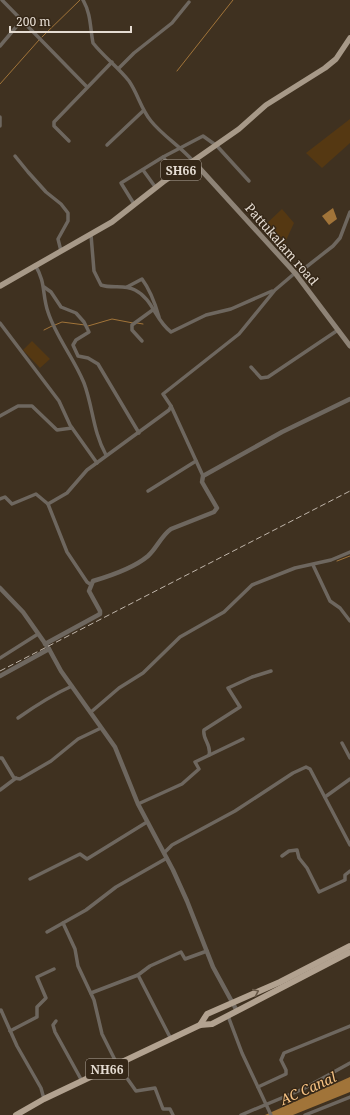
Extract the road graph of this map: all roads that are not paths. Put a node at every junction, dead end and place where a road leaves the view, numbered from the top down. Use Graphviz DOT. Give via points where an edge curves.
graph roads {
  1 [pos="2,0"];
  2 [pos="83,0"];
  3 [pos="190,2"];
  4 [pos="22,20"];
  5 [pos="350,38"];
  6 [pos="0,46"];
  7 [pos="112,62"];
  8 [pos="119,68"];
  9 [pos="87,87"];
  10 [pos="143,111"];
  11 [pos="0,117"];
  12 [pos="0,126"];
  13 [pos="68,141"];
  14 [pos="107,145"];
  15 [pos="217,146"];
  16 [pos="181,147"];
  17 [pos="16,156"];
  18 [pos="164,156"];
  19 [pos="193,161"];
  20 [pos="143,170"];
  21 [pos="177,173"];
  22 [pos="249,180"];
  23 [pos="156,188"];
  24 [pos="134,204"];
  25 [pos="350,212"];
  26 [pos="91,235"];
  27 [pos="61,251"];
  28 [pos="35,265"];
  29 [pos="296,274"];
  30 [pos="0,286"];
  31 [pos="44,287"];
  32 [pos="127,287"];
  33 [pos="275,290"];
  34 [pos="155,308"];
  35 [pos="0,323"];
  36 [pos="338,330"];
  37 [pos="142,342"];
  38 [pos="350,346"];
  39 [pos="251,368"];
  40 [pos="350,399"];
  41 [pos="170,406"];
  42 [pos="0,416"];
  43 [pos="72,428"];
  44 [pos="139,433"];
  45 [pos="106,455"];
  46 [pos="196,461"];
  47 [pos="97,463"];
  48 [pos="203,476"];
  49 [pos="148,491"];
  50 [pos="0,499"];
  51 [pos="48,504"];
  52 [pos="350,552"];
  53 [pos="313,565"];
  54 [pos="90,584"];
  55 [pos="0,588"];
  56 [pos="350,622"];
  57 [pos="38,634"];
  58 [pos="45,644"];
  59 [pos="49,649"];
  60 [pos="0,658"];
  61 [pos="271,671"];
  62 [pos="0,676"];
  63 [pos="72,686"];
  64 [pos="91,712"];
  65 [pos="18,718"];
  66 [pos="101,728"];
  67 [pos="243,740"];
  68 [pos="342,743"];
  69 [pos="209,755"];
  70 [pos="0,758"];
  71 [pos="350,758"];
  72 [pos="16,778"];
  73 [pos="350,779"];
  74 [pos="0,790"];
  75 [pos="325,797"];
  76 [pos="138,804"];
  77 [pos="148,822"];
  78 [pos="350,844"];
  79 [pos="164,852"];
  80 [pos="282,856"];
  81 [pos="167,858"];
  82 [pos="350,871"];
  83 [pos="30,879"];
  84 [pos="63,923"];
  85 [pos="47,932"];
  86 [pos="350,946"];
  87 [pos="207,950"];
  88 [pos="350,952"];
  89 [pos="54,969"];
  90 [pos="138,975"];
  91 [pos="90,993"];
  92 [pos="232,1003"];
  93 [pos="0,1011"];
  94 [pos="237,1011"];
  95 [pos="228,1016"];
  96 [pos="56,1021"];
  97 [pos="200,1025"];
  98 [pos="350,1026"];
  99 [pos="10,1030"];
  100 [pos="171,1039"];
  101 [pos="350,1063"];
  102 [pos="117,1064"];
  103 [pos="82,1081"];
  104 [pos="258,1087"];
  105 [pos="350,1097"];
  106 [pos="44,1099"];
  107 [pos="266,1104"];
  108 [pos="29,1112"];
  109 [pos="16,1115"];
  110 [pos="172,1115"];
  111 [pos="241,1115"];
  112 [pos="271,1115"];
  113 [pos="306,1115"];
  1 -- 4 [label="street"];
  2 -- 7 [label="street" via="88,9 93,43"];
  3 -- 8 [label="street" via="172,23"];
  4 -- 6 [label="street"];
  4 -- 9 [label="street"];
  5 -- 15 [label="main road, SH66" via="336,59 325,68 266,105"];
  7 -- 8 [label="street"];
  7 -- 9 [label="street"];
  8 -- 10 [label="street" via="136,92"];
  9 -- 13 [label="street" via="54,122 54,126"];
  10 -- 14 [label="street"];
  10 -- 16 [label="street" via="169,140"];
  11 -- 12 [label="street"];
  15 -- 16 [label="street" via="203,136"];
  15 -- 19 [label="main road, SH66"];
  15 -- 22 [label="street"];
  16 -- 18 [label="street"];
  16 -- 19 [label="street"];
  17 -- 27 [label="street" via="46,192 62,204 68,213 68,221 58,239"];
  18 -- 20 [label="street"];
  18 -- 21 [label="street"];
  19 -- 21 [label="main road, SH66"];
  19 -- 29 [label="main road, Pattukalam road"];
  20 -- 23 [label="street"];
  20 -- 24 [label="street" via="121,183"];
  21 -- 23 [label="main road, SH66"];
  23 -- 24 [label="main road, SH66"];
  24 -- 26 [label="main road, SH66"];
  25 -- 29 [label="street" via="337,242"];
  26 -- 27 [label="main road, SH66"];
  26 -- 32 [label="street" via="92,264 98,281 106,287"];
  27 -- 28 [label="main road, SH66"];
  28 -- 30 [label="main road, SH66"];
  28 -- 31 [label="street"];
  29 -- 33 [label="street"];
  29 -- 36 [label="main road, Pattukalam road"];
  31 -- 44 [label="street" via="51,292 61,307 76,313 84,322 89,332 73,345 78,356 98,364"];
  31 -- 45 [label="street" via="45,302 52,322 86,387 97,437"];
  32 -- 34 [label="street" via="145,296"];
  32 -- 34 [label="street" via="142,279 148,287"];
  33 -- 34 [label="street" via="231,309 206,315 174,332 160,322"];
  33 -- 41 [label="street" via="239,334 163,394"];
  34 -- 37 [label="street" via="132,325 132,330"];
  35 -- 43 [label="street" via="59,401"];
  36 -- 38 [label="main road, Pattukalam road"];
  36 -- 39 [label="street" via="268,377 261,378"];
  40 -- 48 [label="street" via="282,432"];
  41 -- 44 [label="street" via="169,410"];
  41 -- 46 [label="street"];
  42 -- 43 [label="street" via="18,406 32,406 57,430"];
  43 -- 47 [label="street"];
  44 -- 45 [label="street"];
  45 -- 47 [label="street"];
  46 -- 48 [label="street"];
  46 -- 49 [label="street"];
  47 -- 51 [label="street" via="87,470 67,493"];
  48 -- 54 [label="street" via="202,482 217,508 214,512 170,529 147,556 119,572"];
  50 -- 51 [label="street" via="5,497 12,504 36,494"];
  51 -- 54 [label="street" via="67,552"];
  52 -- 53 [label="street"];
  53 -- 56 [label="street" via="330,601 340,608"];
  53 -- 64 [label="street" via="295,568 252,585 224,612 176,640 143,674 119,688"];
  54 -- 58 [label="street" via="89,591 100,614"];
  55 -- 57 [label="street"];
  57 -- 58 [label="street"];
  57 -- 60 [label="street"];
  58 -- 59 [label="street"];
  59 -- 62 [label="street"];
  59 -- 63 [label="street"];
  61 -- 69 [label="street" via="228,688 240,707 204,730 211,750"];
  63 -- 64 [label="street"];
  63 -- 65 [label="street"];
  64 -- 66 [label="street"];
  66 -- 72 [label="street" via="78,739 51,761 20,779"];
  66 -- 76 [label="street" via="115,747"];
  67 -- 69 [label="street"];
  68 -- 71 [label="street"];
  69 -- 76 [label="street" via="195,762 199,769 191,778"];
  70 -- 72 [label="street"];
  72 -- 74 [label="street"];
  73 -- 75 [label="street"];
  75 -- 78 [label="street"];
  75 -- 79 [label="street" via="310,769 301,768 235,811 172,845"];
  76 -- 77 [label="street"];
  77 -- 79 [label="street"];
  77 -- 83 [label="street" via="86,858 80,854"];
  79 -- 81 [label="street"];
  80 -- 82 [label="street" via="289,851 297,850 319,892 345,880 345,875"];
  81 -- 84 [label="street" via="116,887 86,910"];
  81 -- 87 [label="street"];
  84 -- 85 [label="street"];
  84 -- 91 [label="street"];
  92 -- 86 [label="highway, one-way"];
  87 -- 90 [label="street" via="185,959 182,952 150,966"];
  87 -- 92 [label="street"];
  88 -- 94 [label="highway"];
  89 -- 99 [label="street" via="37,977 46,998 36,1007 37,1017"];
  90 -- 91 [label="street"];
  90 -- 100 [label="street"];
  91 -- 102 [label="street" via="102,1034"];
  92 -- 94 [label="street"];
  92 -- 97 [label="highway" via="207,1014"];
  93 -- 99 [label="street"];
  94 -- 95 [label="highway"];
  95 -- 97 [label="highway" via="212,1024"];
  95 -- 104 [label="street"];
  96 -- 103 [label="street" via="53,1025 55,1032"];
  97 -- 100 [label="highway, NH66"];
  98 -- 104 [label="street" via="284,1053 281,1060 286,1074"];
  99 -- 106 [label="street" via="41,1088"];
  100 -- 102 [label="highway, NH66"];
  101 -- 107 [label="street" via="302,1089"];
  102 -- 103 [label="highway, NH66"];
  102 -- 110 [label="street" via="136,1091 155,1088 163,1109 170,1109"];
  103 -- 106 [label="highway, NH66"];
  104 -- 107 [label="street"];
  105 -- 113 [label="street"];
  106 -- 108 [label="highway, NH66"];
  107 -- 111 [label="street"];
  107 -- 112 [label="street"];
  108 -- 109 [label="highway, NH66"];
}
